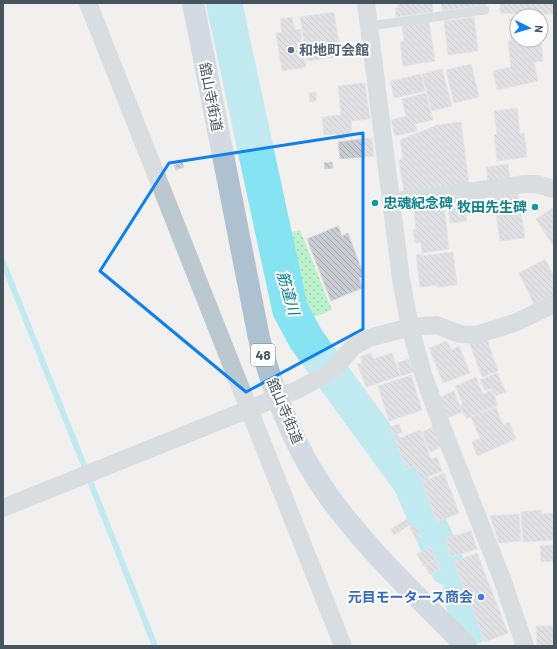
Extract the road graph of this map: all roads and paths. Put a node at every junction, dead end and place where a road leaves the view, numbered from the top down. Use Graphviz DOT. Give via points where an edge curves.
graph roads {
  1 [pos="88,3"];
  2 [pos="192,3"];
  3 [pos="366,3"];
  4 [pos="485,10"];
  5 [pos="369,26"];
  6 [pos="554,189"];
  7 [pos="391,202"];
  8 [pos="554,304"];
  9 [pos="410,327"];
  10 [pos="278,399"];
  11 [pos="249,410"];
  12 [pos="3,508"];
  13 [pos="342,646"];
  14 [pos="466,646"];
  15 [pos="525,646"];
  1 -- 11 [label="street"];
  2 -- 10 [label="main road, 舘山寺街道 / 48" via="259,338"];
  3 -- 5 [label="street"];
  4 -- 5 [label="lane"];
  5 -- 7 [label="street"];
  6 -- 7 [label="street" via="525,184"];
  7 -- 9 [label="street"];
  8 -- 9 [label="street" via="517,322 476,335 460,334 436,325"];
  9 -- 10 [label="street" via="361,341 330,372"];
  9 -- 15 [label="street" via="441,425"];
  10 -- 11 [label="street"];
  10 -- 14 [label="main road, 舘山寺街道 / 48" via="300,448 340,512 376,554"];
  11 -- 12 [label="street"];
  11 -- 13 [label="street"];
}
